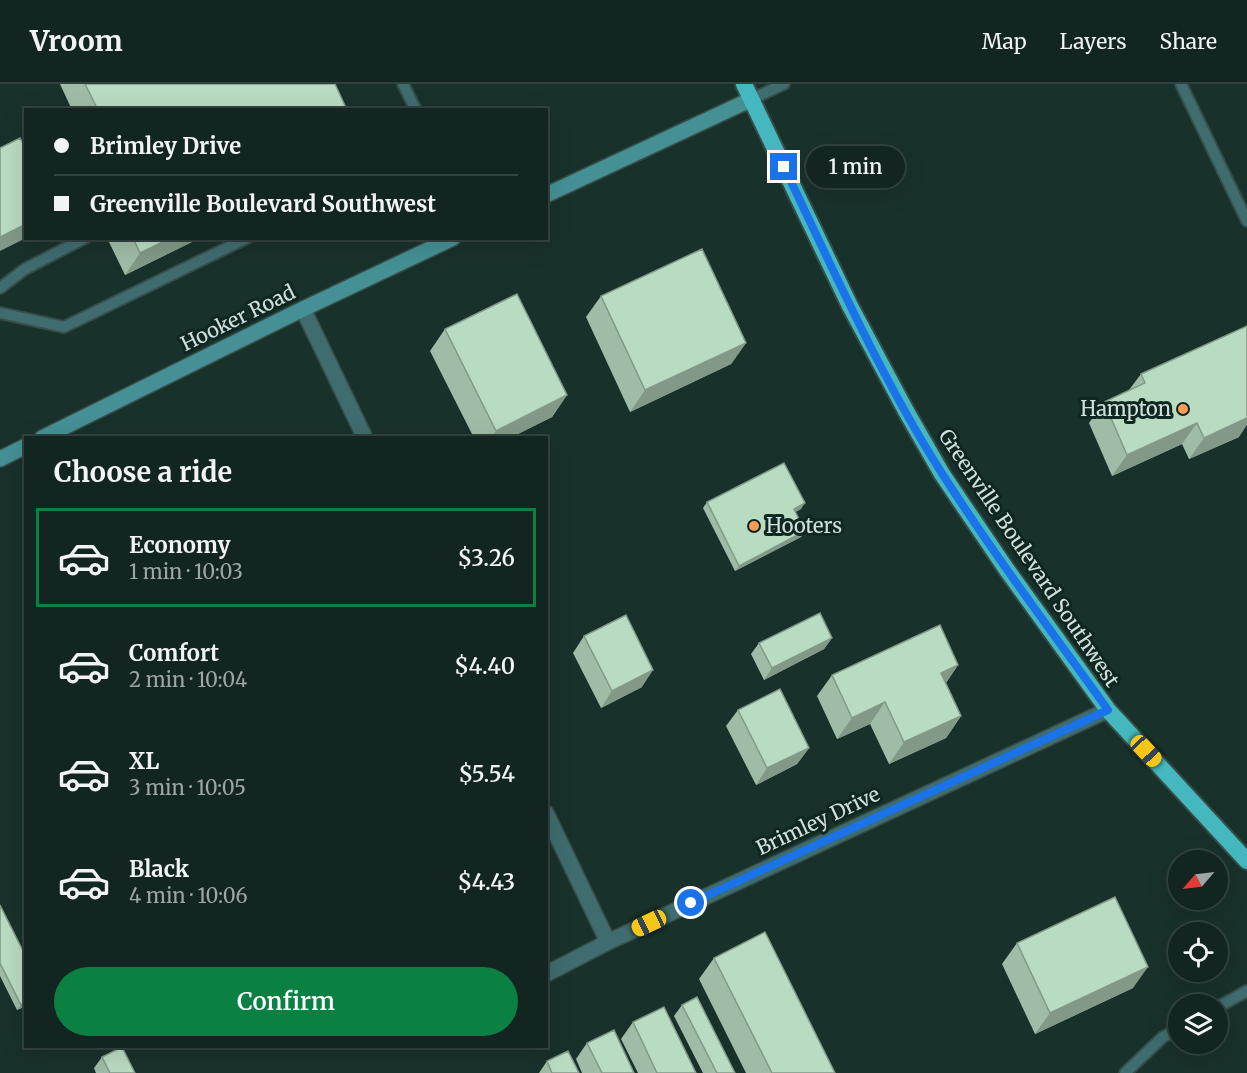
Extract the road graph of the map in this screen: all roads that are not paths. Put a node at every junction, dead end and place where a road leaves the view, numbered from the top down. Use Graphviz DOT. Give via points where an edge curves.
graph roads {
  1 [pos="403,84"];
  2 [pos="784,84"];
  3 [pos="1181,84"];
  4 [pos="748,92"];
  5 [pos="415,108"];
  6 [pos="548,194"];
  7 [pos="1247,221"];
  8 [pos="81,240"];
  9 [pos="243,240"];
  10 [pos="449,240"];
  11 [pos="0,288"];
  12 [pos="303,309"];
  13 [pos="0,313"];
  14 [pos="46,436"];
  15 [pos="364,436"];
  16 [pos="24,447"];
  17 [pos="0,459"];
  18 [pos="1108,710"];
  19 [pos="548,817"];
  20 [pos="1247,861"];
  21 [pos="608,942"];
  22 [pos="548,973"];
  23 [pos="1247,991"];
  24 [pos="1228,1001"];
  25 [pos="1168,1034"];
  26 [pos="1125,1073"];
  1 -- 5 [label="lane"];
  2 -- 4 [label="lane"];
  3 -- 7 [label="lane"];
  4 -- 6 [label="main road"];
  4 -- 18 [label="highway, Greenville Boulevard Southwest" via="850,306 942,474"];
  8 -- 11 [label="lane"];
  9 -- 13 [label="lane" via="64,327"];
  10 -- 12 [label="main road, Hooker Road"];
  12 -- 14 [label="main road, Hooker Road"];
  12 -- 15 [label="street"];
  16 -- 17 [label="main road"];
  18 -- 20 [label="highway, Greenville Boulevard Southwest"];
  18 -- 21 [label="street, Brimley Drive"];
  19 -- 21 [label="street"];
  21 -- 22 [label="street, Brimley Drive"];
  23 -- 24 [label="lane"];
  25 -- 26 [label="lane"];
}
